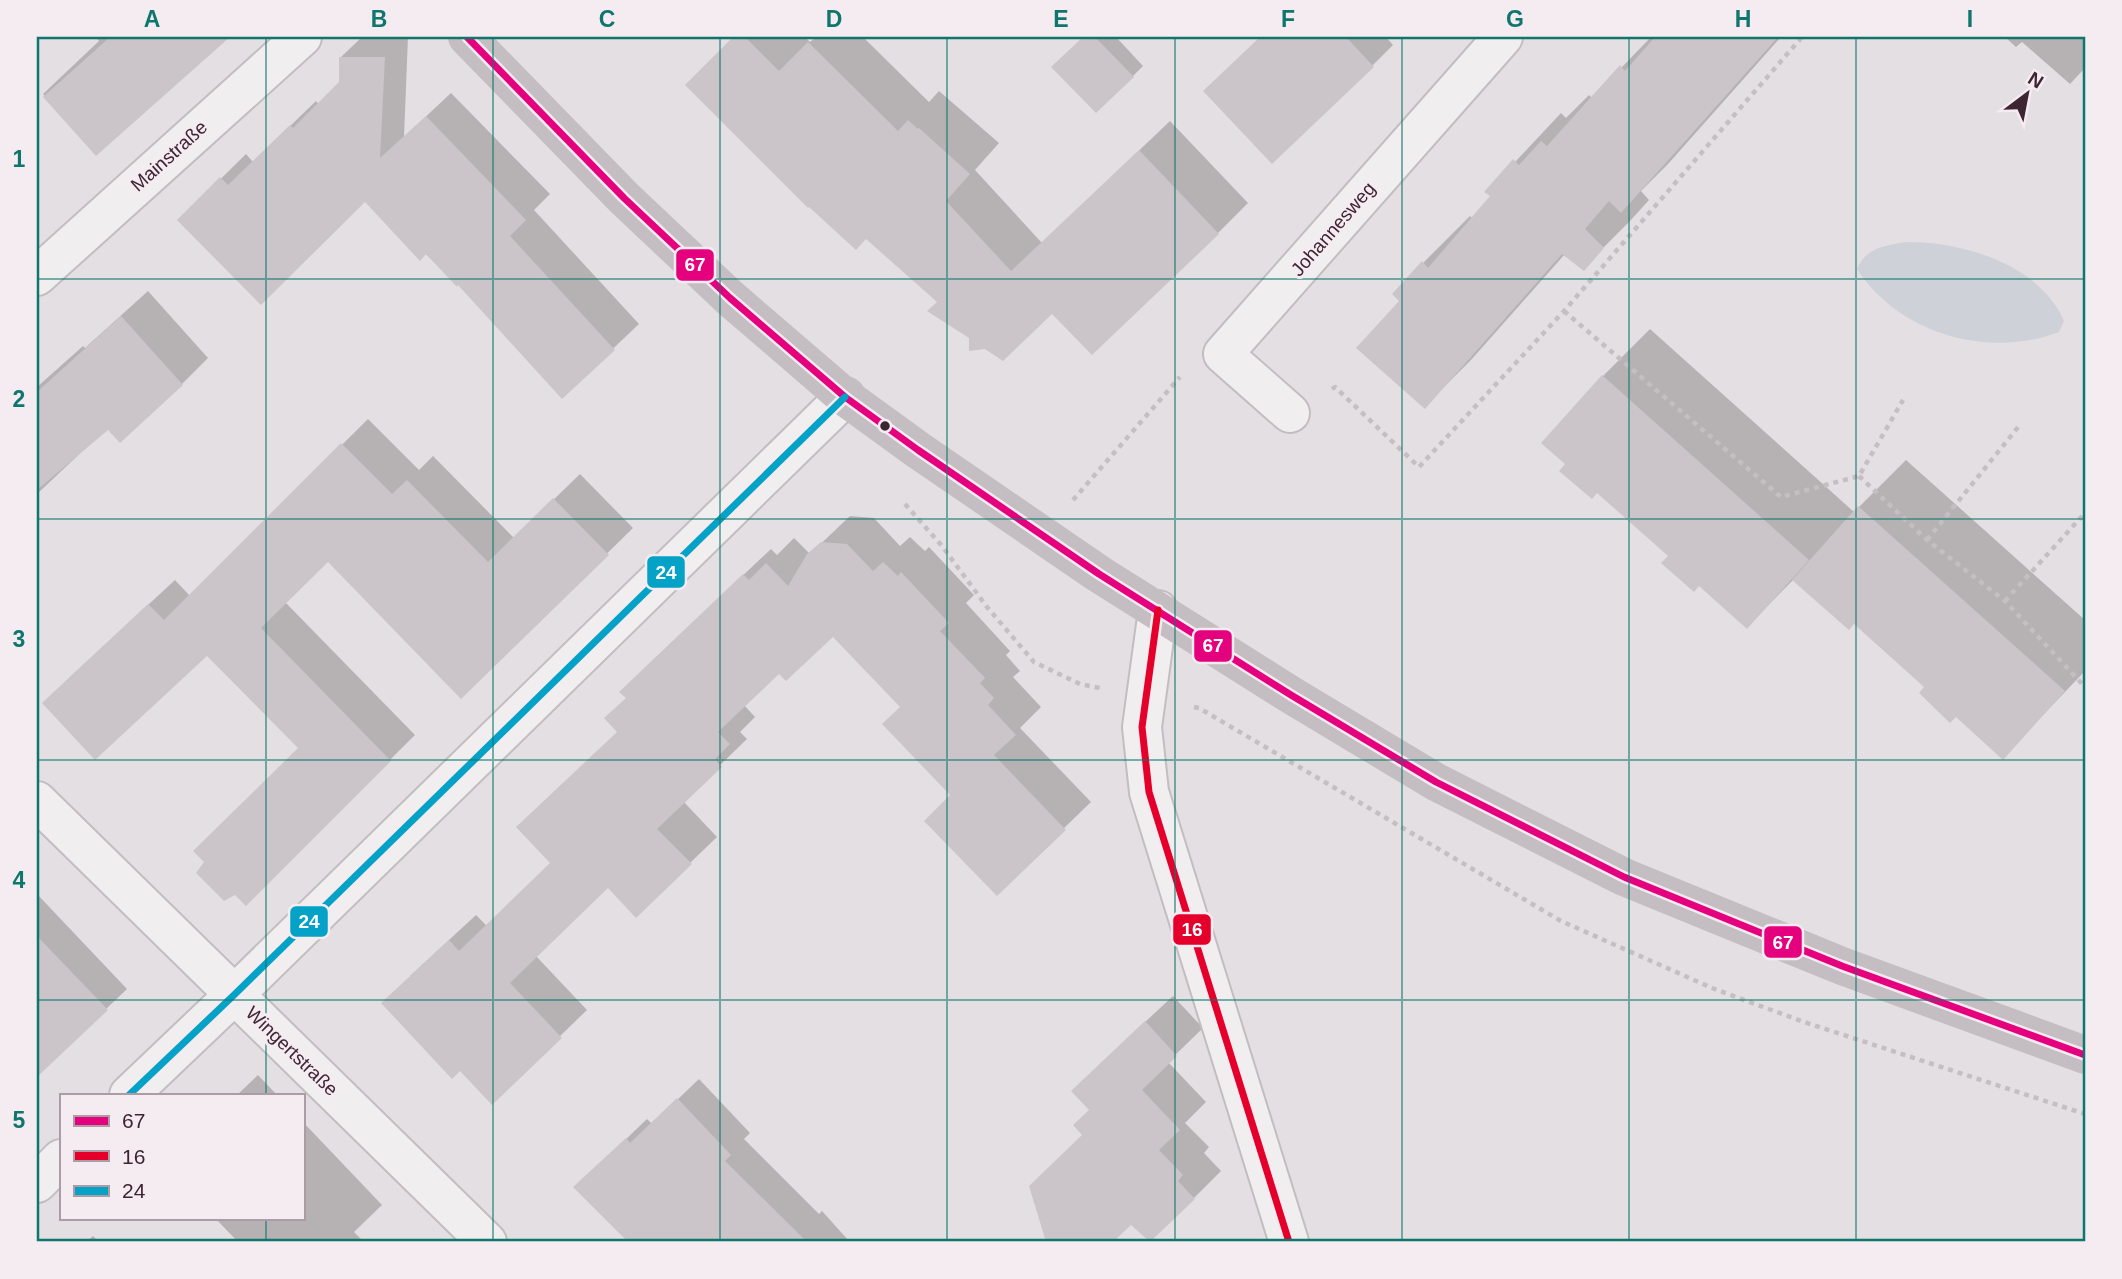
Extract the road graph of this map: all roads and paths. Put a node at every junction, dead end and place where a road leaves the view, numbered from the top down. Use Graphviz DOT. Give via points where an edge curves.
graph roads {
  1 [pos="302,37"];
  2 [pos="467,37"];
  3 [pos="1503,37"];
  4 [pos="1802,37"];
  5 [pos="37,276"];
  6 [pos="1564,311"];
  7 [pos="1223,354"];
  8 [pos="845,397"];
  9 [pos="1903,400"];
  10 [pos="1290,413"];
  11 [pos="2019,426"];
  12 [pos="1859,476"];
  13 [pos="2085,513"];
  14 [pos="1043,535"];
  15 [pos="1927,540"];
  16 [pos="2006,601"];
  17 [pos="1158,610"];
  18 [pos="2085,687"];
  19 [pos="37,801"];
  20 [pos="234,995"];
  21 [pos="2085,1055"];
  22 [pos="130,1094"];
  23 [pos="60,1160"];
  24 [pos="37,1183"];
  25 [pos="487,1242"];
  26 [pos="1289,1242"];
  1 -- 5 [label="street, Mainstraße"];
  2 -- 8 [label="main road" via="624,198"];
  3 -- 7 [label="street, Johannesweg"];
  4 -- 6 [label="path"];
  6 -- 10 [label="path" via="1419,467 1335,387"];
  6 -- 12 [label="path" via="1781,497"];
  7 -- 10 [label="street"];
  7 -- 14 [label="path" via="1177,379"];
  8 -- 14 [label="main road"];
  8 -- 20 [label="street"];
  9 -- 12 [label="path"];
  11 -- 15 [label="path"];
  12 -- 15 [label="path"];
  13 -- 16 [label="path"];
  14 -- 17 [label="main road"];
  15 -- 16 [label="path"];
  16 -- 18 [label="path"];
  17 -- 21 [label="main road" via="1436,782 1624,877 1842,966"];
  17 -- 26 [label="street" via="1142,727 1149,792"];
  19 -- 20 [label="street, Wingertstraße"];
  20 -- 22 [label="street"];
  20 -- 25 [label="street, Wingertstraße"];
  23 -- 24 [label="street"];
}
